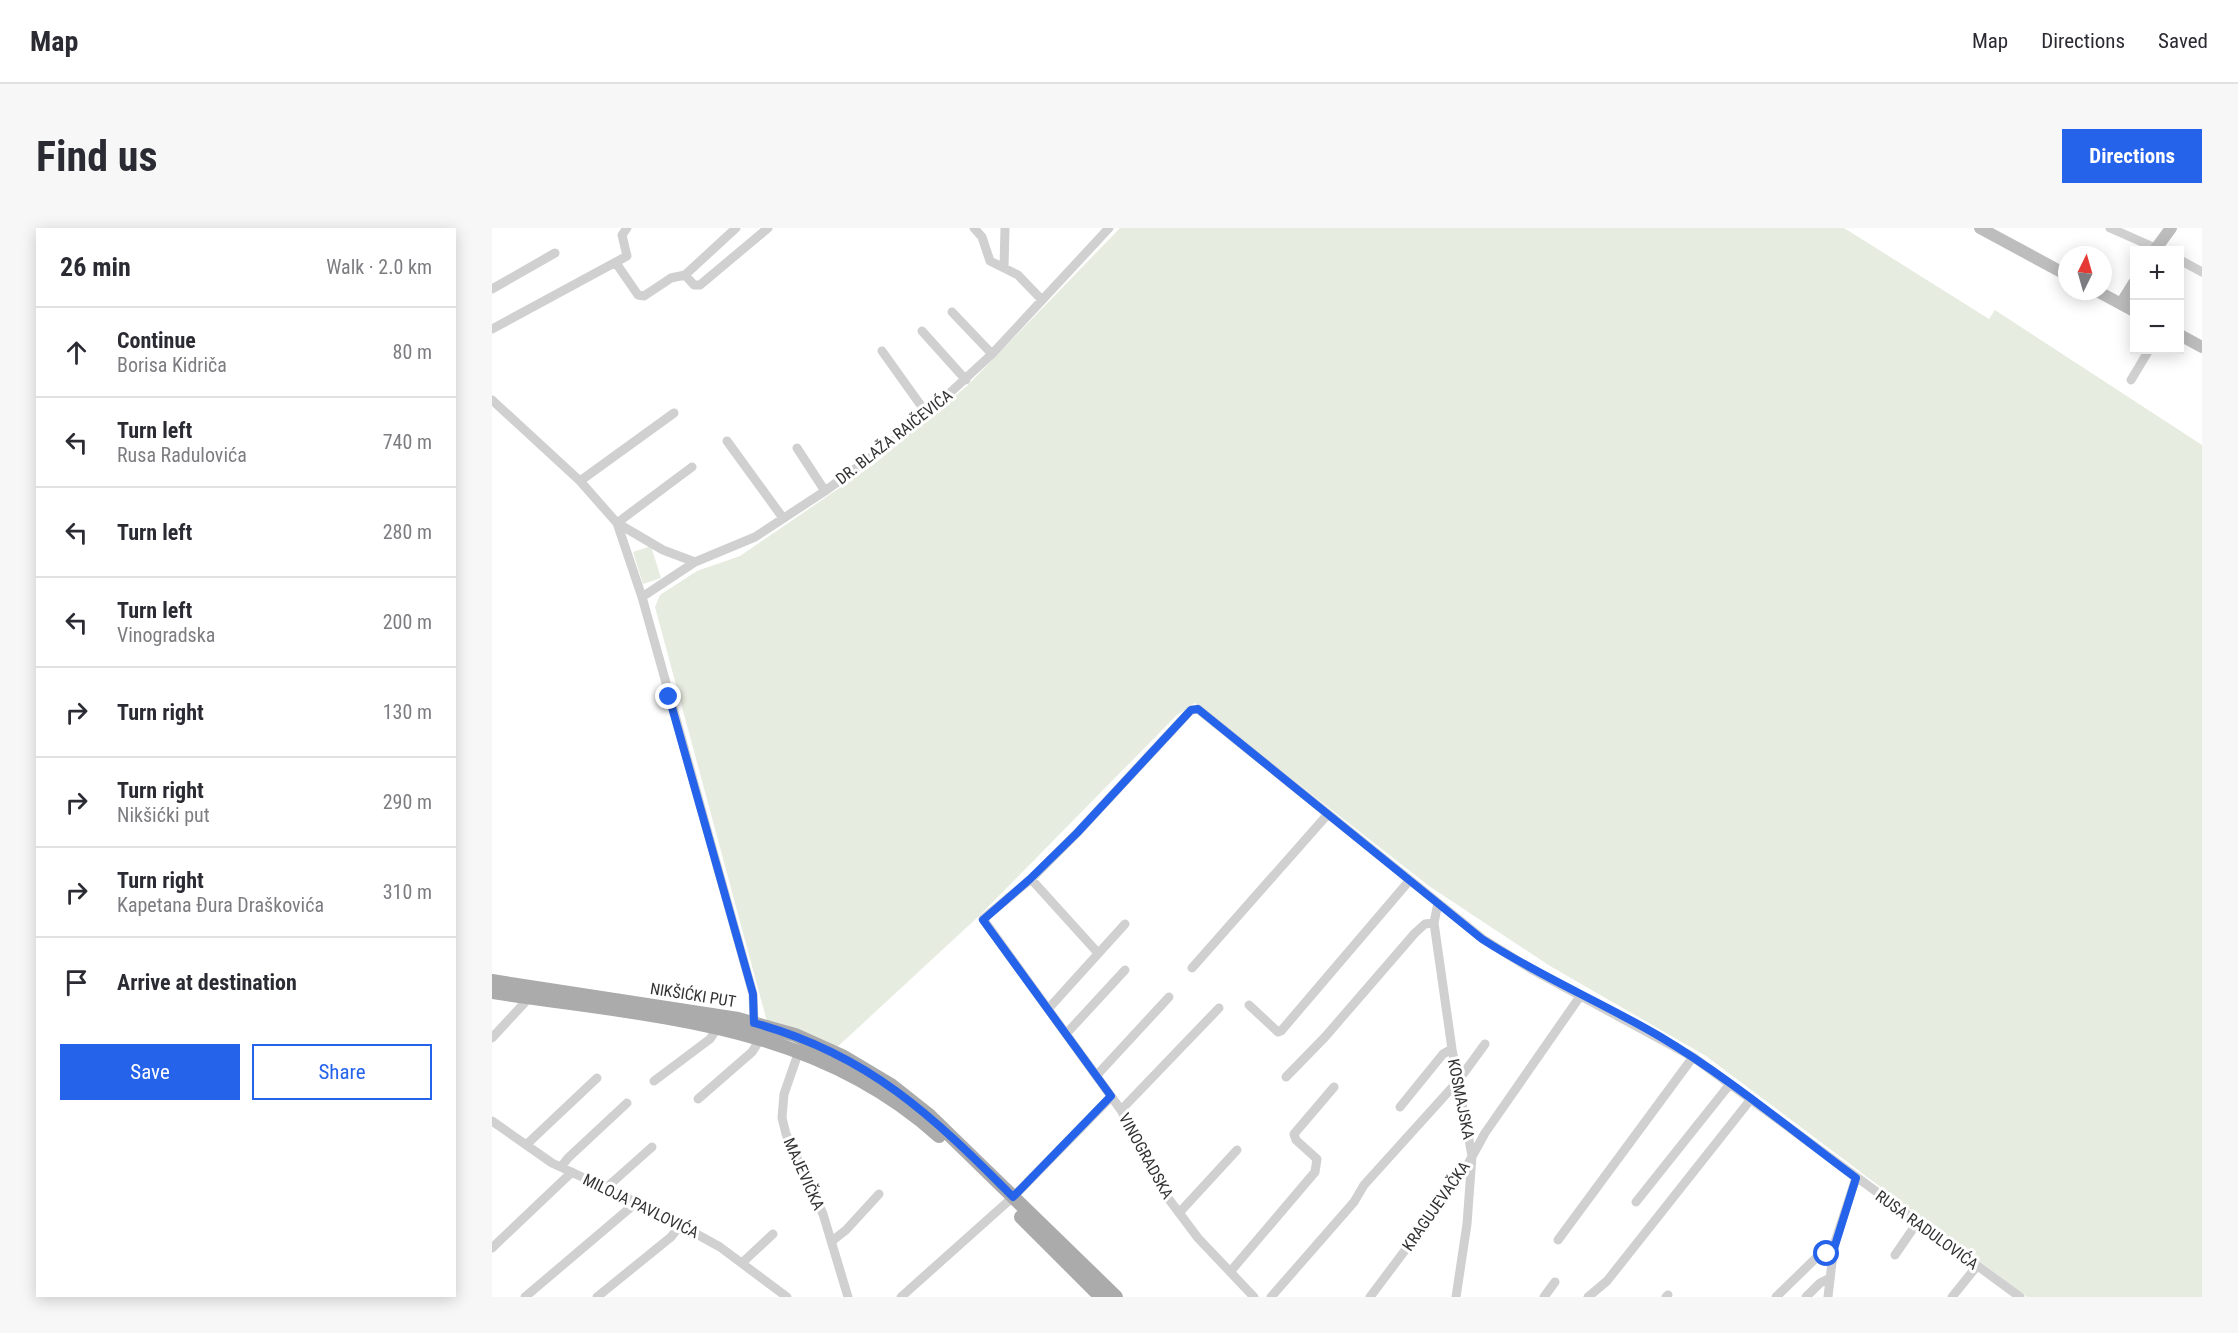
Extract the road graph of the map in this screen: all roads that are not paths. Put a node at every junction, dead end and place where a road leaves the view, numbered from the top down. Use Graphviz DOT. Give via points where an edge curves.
graph roads {
  1 [pos="627,228"];
  2 [pos="736,228"];
  3 [pos="768,228"];
  4 [pos="974,228"];
  5 [pos="1005,228"];
  6 [pos="1109,228"];
  7 [pos="1980,228"];
  8 [pos="2110,228"];
  9 [pos="2171,228"];
  10 [pos="2148,246"];
  11 [pos="2160,246"];
  12 [pos="555,253"];
  13 [pos="619,261"];
  14 [pos="2184,263"];
  15 [pos="1004,268"];
  16 [pos="2058,270"];
  17 [pos="2202,272"];
  18 [pos="685,275"];
  19 [pos="492,289"];
  20 [pos="2130,289"];
  21 [pos="2112,299"];
  22 [pos="1042,300"];
  23 [pos="2121,304"];
  24 [pos="2130,309"];
  25 [pos="952,312"];
  26 [pos="492,329"];
  27 [pos="922,331"];
  28 [pos="2184,337"];
  29 [pos="2202,347"];
  30 [pos="882,351"];
  31 [pos="992,354"];
  32 [pos="2147,354"];
  33 [pos="966,380"];
  34 [pos="2131,380"];
  35 [pos="492,400"];
  36 [pos="674,413"];
  37 [pos="927,414"];
  38 [pos="727,441"];
  39 [pos="796,448"];
  40 [pos="692,467"];
  41 [pos="580,481"];
  42 [pos="825,491"];
  43 [pos="783,518"];
  44 [pos="617,523"];
  45 [pos="695,562"];
  46 [pos="642,597"];
  47 [pos="1328,814"];
  48 [pos="1030,879"];
  49 [pos="1409,881"];
  50 [pos="1438,903"];
  51 [pos="1434,923"];
  52 [pos="1125,924"];
  53 [pos="1098,953"];
  54 [pos="1192,968"];
  55 [pos="1125,970"];
  56 [pos="492,981"];
  57 [pos="492,992"];
  58 [pos="1581,995"];
  59 [pos="1169,997"];
  60 [pos="529,998"];
  61 [pos="1249,1005"];
  62 [pos="1048,1008"];
  63 [pos="1219,1008"];
  64 [pos="754,1023"];
  65 [pos="718,1028"];
  66 [pos="1066,1034"];
  67 [pos="492,1038"];
  68 [pos="761,1038"];
  69 [pos="1485,1044"];
  70 [pos="1452,1049"];
  71 [pos="799,1051"];
  72 [pos="1693,1057"];
  73 [pos="1096,1076"];
  74 [pos="1286,1077"];
  75 [pos="597,1078"];
  76 [pos="654,1081"];
  77 [pos="1458,1081"];
  78 [pos="1730,1084"];
  79 [pos="1334,1087"];
  80 [pos="1111,1096"];
  81 [pos="698,1099"];
  82 [pos="1751,1099"];
  83 [pos="627,1103"];
  84 [pos="1400,1107"];
  85 [pos="1121,1110"];
  86 [pos="493,1123"];
  87 [pos="526,1145"];
  88 [pos="652,1147"];
  89 [pos="1237,1150"];
  90 [pos="1472,1156"];
  91 [pos="561,1167"];
  92 [pos="572,1172"];
  93 [pos="1856,1178"];
  94 [pos="606,1188"];
  95 [pos="879,1194"];
  96 [pos="1010,1200"];
  97 [pos="637,1202"];
  98 [pos="1636,1202"];
  99 [pos="1179,1213"];
  100 [pos="1917,1222"];
  101 [pos="681,1224"];
  102 [pos="774,1234"];
  103 [pos="1558,1240"];
  104 [pos="832,1241"];
  105 [pos="492,1248"];
  106 [pos="1832,1255"];
  107 [pos="1895,1255"];
  108 [pos="743,1262"];
  109 [pos="1977,1266"];
  110 [pos="1230,1272"];
  111 [pos="1830,1278"];
  112 [pos="1555,1282"];
  113 [pos="525,1297"];
  114 [pos="597,1297"];
  115 [pos="787,1297"];
  116 [pos="848,1297"];
  117 [pos="902,1297"];
  118 [pos="1101,1297"];
  119 [pos="1116,1297"];
  120 [pos="1254,1297"];
  121 [pos="1271,1297"];
  122 [pos="1370,1297"];
  123 [pos="1456,1297"];
  124 [pos="1544,1297"];
  125 [pos="1588,1297"];
  126 [pos="1776,1297"];
  127 [pos="1806,1297"];
  128 [pos="1828,1297"];
  129 [pos="1952,1297"];
  130 [pos="2020,1297"];
  1 -- 13 [label="street" via="622,235 628,252"];
  2 -- 18 [label="street"];
  3 -- 18 [label="street" via="700,285 694,285"];
  4 -- 15 [label="street" via="982,237 990,261"];
  5 -- 15 [label="street"];
  6 -- 22 [label="street, DR. BLAŽA RAIČEVIĆA"];
  7 -- 16 [label="main road"];
  8 -- 10 [label="street"];
  9 -- 11 [label="main road"];
  12 -- 19 [label="street"];
  13 -- 18 [label="street" via="641,297 671,278"];
  13 -- 26 [label="street"];
  14 -- 17 [label="street"];
  15 -- 22 [label="street" via="1024,279"];
  20 -- 23 [label="main road"];
  21 -- 23 [label="main road"];
  22 -- 31 [label="street, DR. BLAŽA RAIČEVIĆA"];
  23 -- 24 [label="main road"];
  25 -- 31 [label="street"];
  27 -- 33 [label="street"];
  28 -- 29 [label="main road"];
  30 -- 37 [label="street"];
  31 -- 33 [label="street, DR. BLAŽA RAIČEVIĆA"];
  32 -- 34 [label="street"];
  33 -- 37 [label="street, DR. BLAŽA RAIČEVIĆA"];
  35 -- 41 [label="street"];
  36 -- 41 [label="street"];
  37 -- 42 [label="street, DR. BLAŽA RAIČEVIĆA"];
  38 -- 43 [label="street"];
  39 -- 42 [label="street"];
  40 -- 44 [label="street"];
  41 -- 44 [label="street"];
  42 -- 43 [label="street, DR. BLAŽA RAIČEVIĆA"];
  43 -- 45 [label="street, DR. BLAŽA RAIČEVIĆA" via="755,537"];
  44 -- 45 [label="street" via="663,550"];
  44 -- 46 [label="street"];
  45 -- 46 [label="street, DR. BLAŽA RAIČEVIĆA"];
  46 -- 64 [label="street" via="753,994"];
  47 -- 48 [label="street, RUSA RADULOVIĆA" via="1203,711 1191,710"];
  47 -- 49 [label="street, RUSA RADULOVIĆA"];
  47 -- 54 [label="street"];
  48 -- 53 [label="street"];
  48 -- 62 [label="street, VINOGRADSKA" via="983,920"];
  49 -- 50 [label="street, RUSA RADULOVIĆA"];
  49 -- 61 [label="street" via="1281,1032"];
  50 -- 51 [label="street, KOSMAJSKA"];
  50 -- 58 [label="street, RUSA RADULOVIĆA" via="1501,951"];
  51 -- 70 [label="street, KOSMAJSKA"];
  51 -- 74 [label="street" via="1425,924 1415,933"];
  52 -- 53 [label="street"];
  53 -- 62 [label="street"];
  55 -- 66 [label="street"];
  56 -- 64 [label="main road, NIKŠIĆKI PUT"];
  57 -- 60 [label="main road"];
  58 -- 72 [label="street, RUSA RADULOVIĆA"];
  58 -- 90 [label="street, KRAGUJEVAČKA"];
  59 -- 73 [label="street"];
  60 -- 65 [label="main road"];
  60 -- 67 [label="street"];
  62 -- 66 [label="street, VINOGRADSKA"];
  63 -- 85 [label="street"];
  64 -- 96 [label="main road, NIKŠIĆKI PUT" via="823,1047 884,1080 936,1121"];
  65 -- 68 [label="main road"];
  65 -- 76 [label="street" via="710,1039"];
  66 -- 73 [label="street, VINOGRADSKA"];
  68 -- 71 [label="main road"];
  68 -- 81 [label="street" via="752,1052"];
  69 -- 77 [label="street"];
  70 -- 77 [label="street, KOSMAJSKA"];
  70 -- 84 [label="street" via="1443,1054"];
  71 -- 96 [label="main road" via="858,1078 921,1121"];
  71 -- 104 [label="street, MAJEVIČKA" via="784,1094 782,1118"];
  72 -- 78 [label="street, RUSA RADULOVIĆA"];
  72 -- 103 [label="street"];
  73 -- 80 [label="street, VINOGRADSKA"];
  75 -- 87 [label="street"];
  77 -- 90 [label="street, KOSMAJSKA"];
  77 -- 121 [label="street"];
  78 -- 82 [label="street, RUSA RADULOVIĆA"];
  78 -- 98 [label="street"];
  79 -- 110 [label="street" via="1294,1134 1317,1159 1315,1172"];
  80 -- 85 [label="street, VINOGRADSKA"];
  80 -- 96 [label="street"];
  82 -- 93 [label="street, RUSA RADULOVIĆA"];
  82 -- 125 [label="street" via="1606,1281"];
  83 -- 91 [label="street"];
  85 -- 99 [label="street, VINOGRADSKA" via="1152,1172"];
  86 -- 87 [label="street, MILOJA PAVLOVIĆA"];
  87 -- 91 [label="street, MILOJA PAVLOVIĆA"];
  88 -- 94 [label="street"];
  89 -- 99 [label="street"];
  90 -- 122 [label="street, KRAGUJEVAČKA"];
  90 -- 123 [label="street, KOSMAJSKA"];
  91 -- 92 [label="street, MILOJA PAVLOVIĆA"];
  92 -- 94 [label="street, MILOJA PAVLOVIĆA"];
  92 -- 105 [label="street"];
  93 -- 100 [label="street, RUSA RADULOVIĆA"];
  93 -- 106 [label="street"];
  94 -- 97 [label="street, MILOJA PAVLOVIĆA"];
  95 -- 104 [label="street"];
  96 -- 117 [label="street"];
  96 -- 118 [label="main road"];
  96 -- 119 [label="main road, NIKŠIĆKI PUT"];
  97 -- 101 [label="street, MILOJA PAVLOVIĆA"];
  97 -- 113 [label="street"];
  99 -- 110 [label="street, VINOGRADSKA"];
  100 -- 107 [label="street"];
  100 -- 109 [label="street, RUSA RADULOVIĆA"];
  101 -- 108 [label="street, MILOJA PAVLOVIĆA"];
  101 -- 114 [label="street" via="671,1237"];
  102 -- 108 [label="street"];
  104 -- 116 [label="street, MAJEVIČKA"];
  106 -- 111 [label="street"];
  106 -- 126 [label="street" via="1818,1256"];
  108 -- 115 [label="street, MILOJA PAVLOVIĆA"];
  109 -- 129 [label="street"];
  109 -- 130 [label="street, RUSA RADULOVIĆA"];
  110 -- 120 [label="street, VINOGRADSKA"];
  111 -- 127 [label="street"];
  111 -- 128 [label="street"];
  112 -- 124 [label="street"];
}
